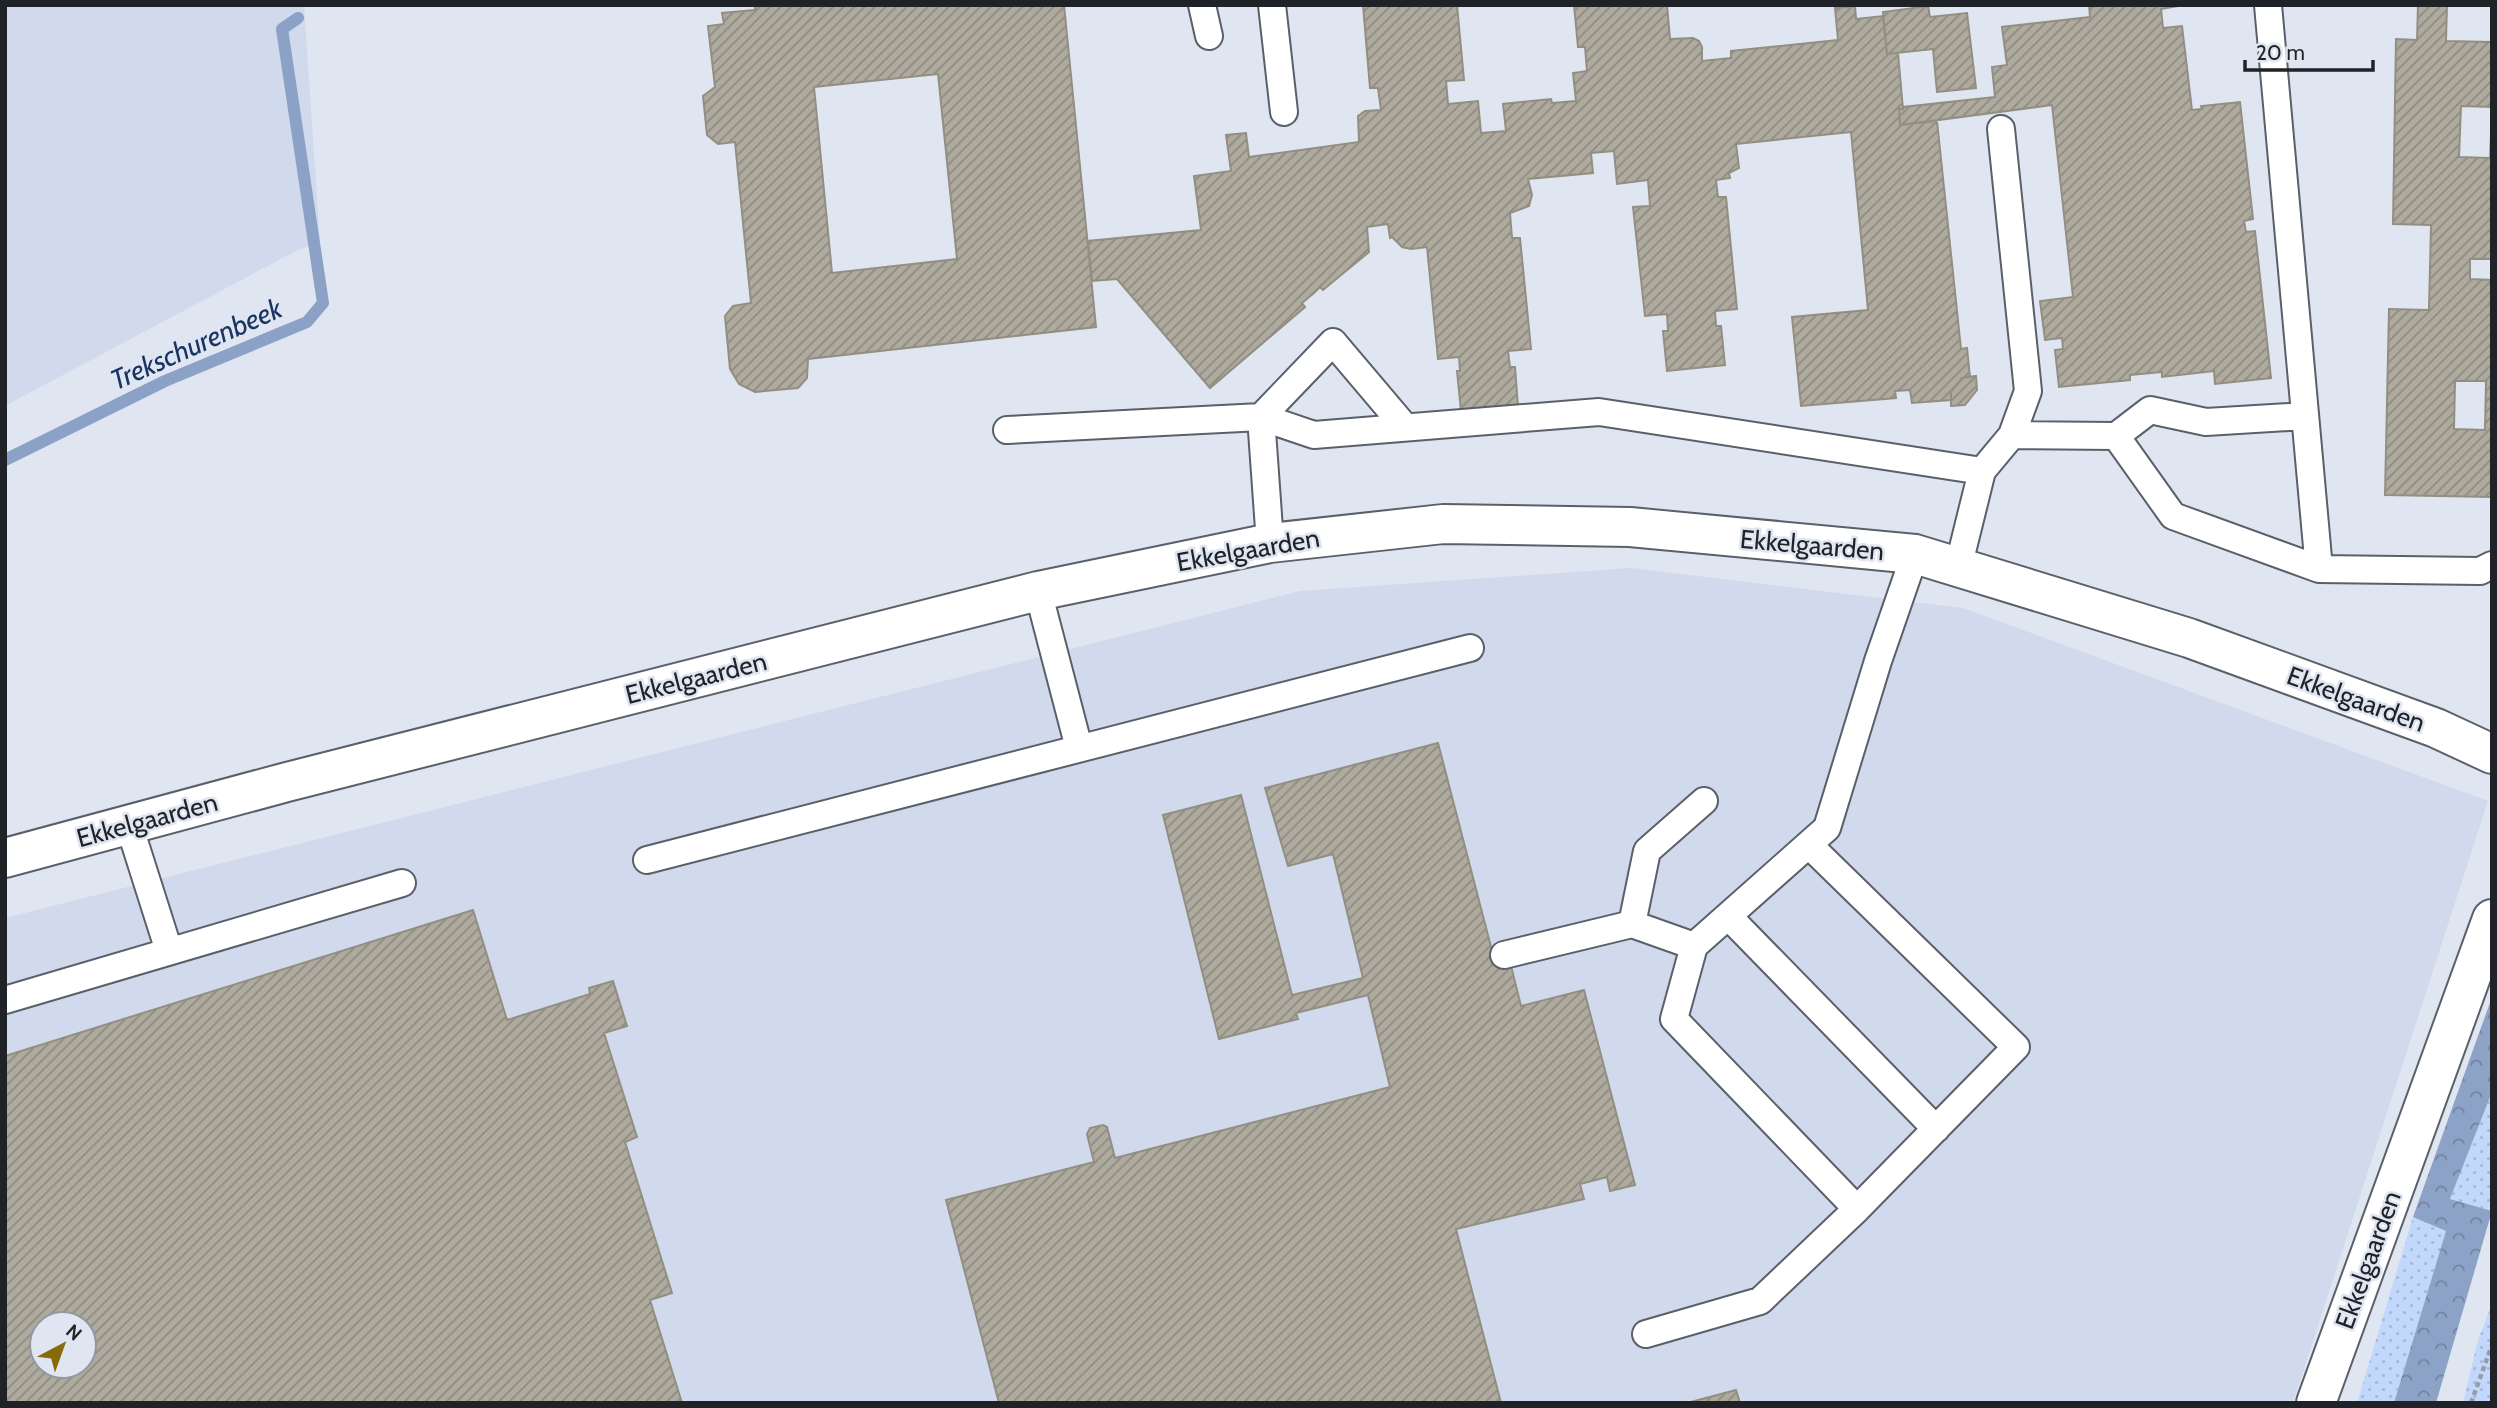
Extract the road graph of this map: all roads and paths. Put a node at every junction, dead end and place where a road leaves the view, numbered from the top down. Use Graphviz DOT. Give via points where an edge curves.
graph roads {
  1 [pos="1202,5"];
  2 [pos="1272,5"];
  3 [pos="2268,5"];
  4 [pos="1209,36"];
  5 [pos="1284,112"];
  6 [pos="2001,129"];
  7 [pos="2305,416"];
  8 [pos="1261,417"];
  9 [pos="1405,427"];
  10 [pos="1007,430"];
  11 [pos="2012,435"];
  12 [pos="2116,436"];
  13 [pos="1982,471"];
  14 [pos="1270,543"];
  15 [pos="1915,554"];
  16 [pos="2492,565"];
  17 [pos="1958,568"];
  18 [pos="2319,569"];
  19 [pos="1038,591"];
  20 [pos="1470,648"];
  21 [pos="1079,748"];
  22 [pos="2492,754"];
  23 [pos="1704,802"];
  24 [pos="129,825"];
  25 [pos="1809,845"];
  26 [pos="5,859"];
  27 [pos="646,860"];
  28 [pos="402,883"];
  29 [pos="1728,916"];
  30 [pos="2492,919"];
  31 [pos="1632,924"];
  32 [pos="1694,946"];
  33 [pos="169,951"];
  34 [pos="1504,955"];
  35 [pos="5,1000"];
  36 [pos="1936,1129"];
  37 [pos="1857,1209"];
  38 [pos="1646,1334"];
  39 [pos="2492,1345"];
  40 [pos="2316,1403"];
  41 [pos="2471,1403"];
  1 -- 4 [label="lane"];
  2 -- 5 [label="lane"];
  3 -- 7 [label="lane"];
  6 -- 11 [label="lane" via="2028,391"];
  7 -- 12 [label="lane" via="2206,422 2150,410"];
  7 -- 18 [label="lane"];
  8 -- 9 [label="lane" via="1314,435"];
  8 -- 9 [label="lane" via="1334,342"];
  8 -- 10 [label="lane"];
  8 -- 14 [label="lane"];
  9 -- 13 [label="lane" via="1599,412"];
  11 -- 12 [label="lane"];
  11 -- 13 [label="lane"];
  12 -- 18 [label="lane" via="2173,516"];
  13 -- 17 [label="lane"];
  14 -- 15 [label="street, Ekkelgaarden" via="1457,524 1630,527"];
  14 -- 19 [label="street, Ekkelgaarden"];
  15 -- 17 [label="street, Ekkelgaarden"];
  15 -- 25 [label="lane" via="1826,828"];
  16 -- 18 [label="lane" via="2480,571"];
  17 -- 22 [label="street, Ekkelgaarden" via="2189,638 2436,728"];
  19 -- 21 [label="lane"];
  19 -- 24 [label="street, Ekkelgaarden"];
  20 -- 21 [label="lane"];
  21 -- 27 [label="lane"];
  23 -- 31 [label="lane" via="1647,851"];
  24 -- 26 [label="street, Ekkelgaarden"];
  24 -- 33 [label="lane"];
  25 -- 29 [label="lane"];
  25 -- 36 [label="lane" via="2016,1047"];
  28 -- 33 [label="lane"];
  29 -- 32 [label="lane"];
  29 -- 36 [label="lane"];
  30 -- 40 [label="street, Ekkelgaarden"];
  31 -- 32 [label="lane"];
  31 -- 34 [label="lane"];
  32 -- 37 [label="lane" via="1674,1019"];
  33 -- 35 [label="lane"];
  36 -- 37 [label="lane"];
  37 -- 38 [label="lane" via="1760,1301"];
  39 -- 41 [label="path"];
}
